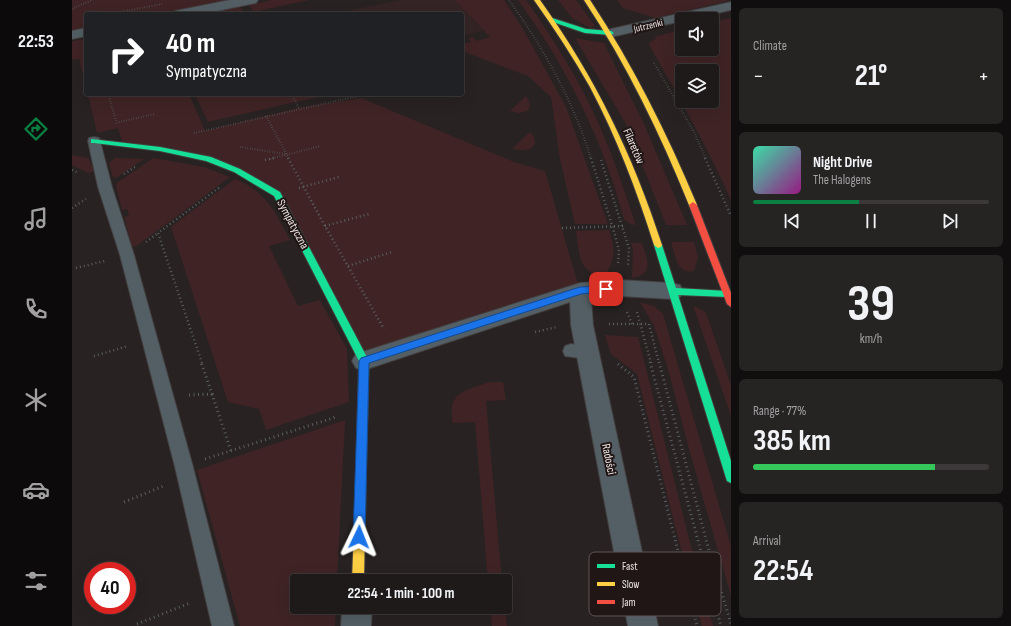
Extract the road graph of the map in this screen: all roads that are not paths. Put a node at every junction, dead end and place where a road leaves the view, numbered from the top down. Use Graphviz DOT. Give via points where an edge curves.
graph roads {
  1 [pos="252,0"];
  2 [pos="537,0"];
  3 [pos="587,0"];
  4 [pos="731,6"];
  5 [pos="190,12"];
  6 [pos="552,20"];
  7 [pos="84,32"];
  8 [pos="611,33"];
  9 [pos="72,35"];
  10 [pos="94,141"];
  11 [pos="580,291"];
  12 [pos="672,291"];
  13 [pos="727,294"];
  14 [pos="731,304"];
  15 [pos="364,361"];
  16 [pos="731,478"];
  17 [pos="626,552"];
  18 [pos="358,574"];
  19 [pos="357,614"];
  20 [pos="641,616"];
  21 [pos="223,626"];
  22 [pos="356,626"];
  23 [pos="643,626"];
  1 -- 5 [label="street"];
  2 -- 6 [label="main road, Filaretów"];
  3 -- 8 [label="main road"];
  4 -- 8 [label="street, Jutrzenki"];
  6 -- 8 [label="main road" via="585,31"];
  6 -- 12 [label="main road, Filaretów" via="605,108 625,153"];
  7 -- 9 [label="street"];
  8 -- 13 [label="main road" via="662,133"];
  10 -- 15 [label="main road, Sympatyczna" via="188,154 223,164 277,194"];
  10 -- 21 [label="lane" via="186,472"];
  11 -- 12 [label="street" via="619,288"];
  11 -- 15 [label="street"];
  11 -- 17 [label="street, Radości" via="580,352"];
  12 -- 13 [label="main road"];
  12 -- 16 [label="main road, Filaretów"];
  13 -- 14 [label="main road"];
  15 -- 18 [label="main road, Sympatyczna"];
  19 -- 22 [label="street"];
  20 -- 23 [label="street, Radości"];
}
